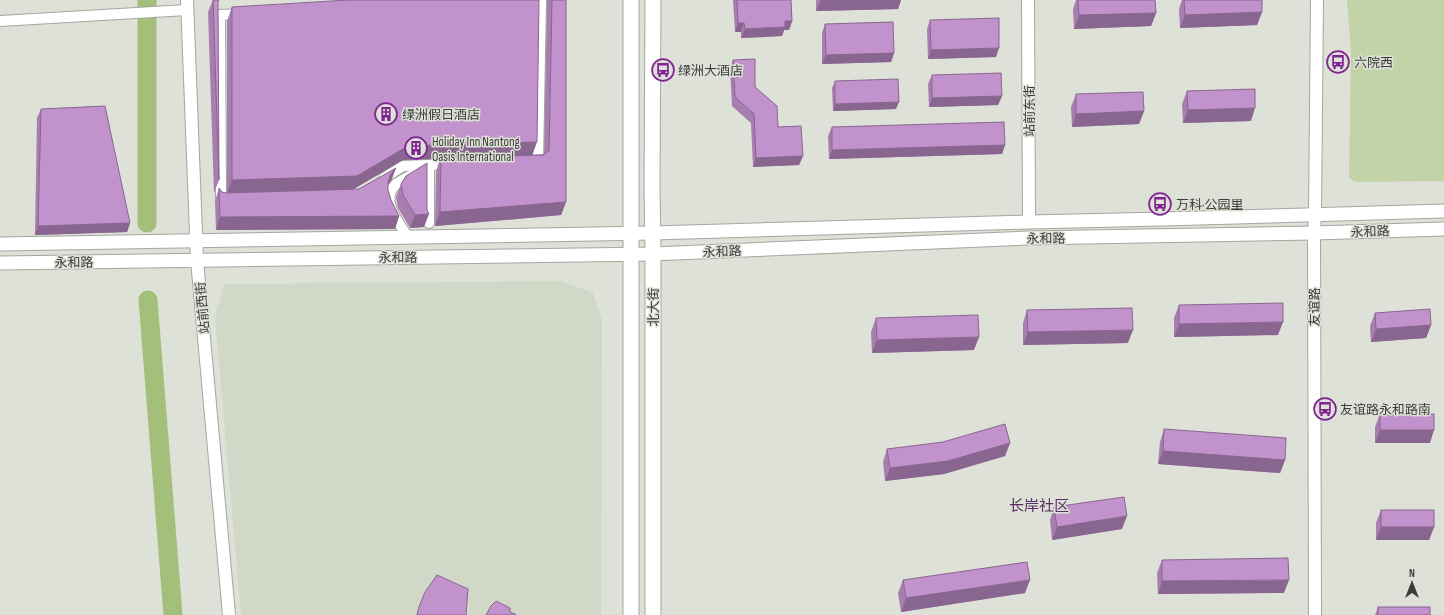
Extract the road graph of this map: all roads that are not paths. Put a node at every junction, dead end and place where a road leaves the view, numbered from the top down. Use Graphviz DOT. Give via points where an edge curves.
graph roads {
  1 [pos="542,0"];
  2 [pos="631,0"];
  3 [pos="653,0"];
  4 [pos="1028,0"];
  5 [pos="1316,0"];
  6 [pos="187,5"];
  7 [pos="252,13"];
  8 [pos="0,21"];
  9 [pos="522,163"];
  10 [pos="460,164"];
  11 [pos="429,165"];
  12 [pos="372,185"];
  13 [pos="237,200"];
  14 [pos="1444,211"];
  15 [pos="1315,214"];
  16 [pos="1029,222"];
  17 [pos="429,223"];
  18 [pos="1444,229"];
  19 [pos="632,233"];
  20 [pos="653,233"];
  21 [pos="1314,233"];
  22 [pos="408,237"];
  23 [pos="197,240"];
  24 [pos="0,244"];
  25 [pos="632,254"];
  26 [pos="653,254"];
  27 [pos="197,260"];
  28 [pos="0,263"];
  29 [pos="229,615"];
  30 [pos="631,615"];
  31 [pos="653,615"];
  32 [pos="1315,615"];
  1 -- 9 [label="street" via="538,162"];
  2 -- 19 [label="main road, 北大街"];
  3 -- 20 [label="main road, 北大街"];
  4 -- 16 [label="street, 站前东街"];
  5 -- 15 [label="street, 友谊路"];
  6 -- 8 [label="street" via="157,13"];
  6 -- 23 [label="street, 站前西街"];
  7 -- 13 [label="street" via="220,15 221,200"];
  10 -- 11 [label="street"];
  11 -- 12 [label="street" via="403,166"];
  11 -- 17 [label="street"];
  11 -- 22 [label="street" via="396,184 390,192 390,208"];
  14 -- 15 [label="main road, 永和路"];
  15 -- 16 [label="main road, 永和路"];
  15 -- 21 [label="street, 友谊路"];
  16 -- 20 [label="main road, 永和路"];
  18 -- 21 [label="main road, 永和路"];
  19 -- 20 [label="main road, 永和路"];
  19 -- 22 [label="main road, 永和路"];
  19 -- 25 [label="main road, 北大街"];
  20 -- 26 [label="main road, 北大街"];
  21 -- 26 [label="main road, 永和路" via="1028,238"];
  21 -- 32 [label="street, 友谊路"];
  22 -- 23 [label="main road, 永和路"];
  23 -- 24 [label="main road, 永和路"];
  23 -- 27 [label="street, 站前西街"];
  25 -- 26 [label="main road, 永和路"];
  25 -- 27 [label="main road, 永和路"];
  25 -- 30 [label="main road, 北大街"];
  26 -- 31 [label="main road, 北大街"];
  27 -- 28 [label="main road, 永和路"];
  27 -- 29 [label="street, 站前西街"];
}
